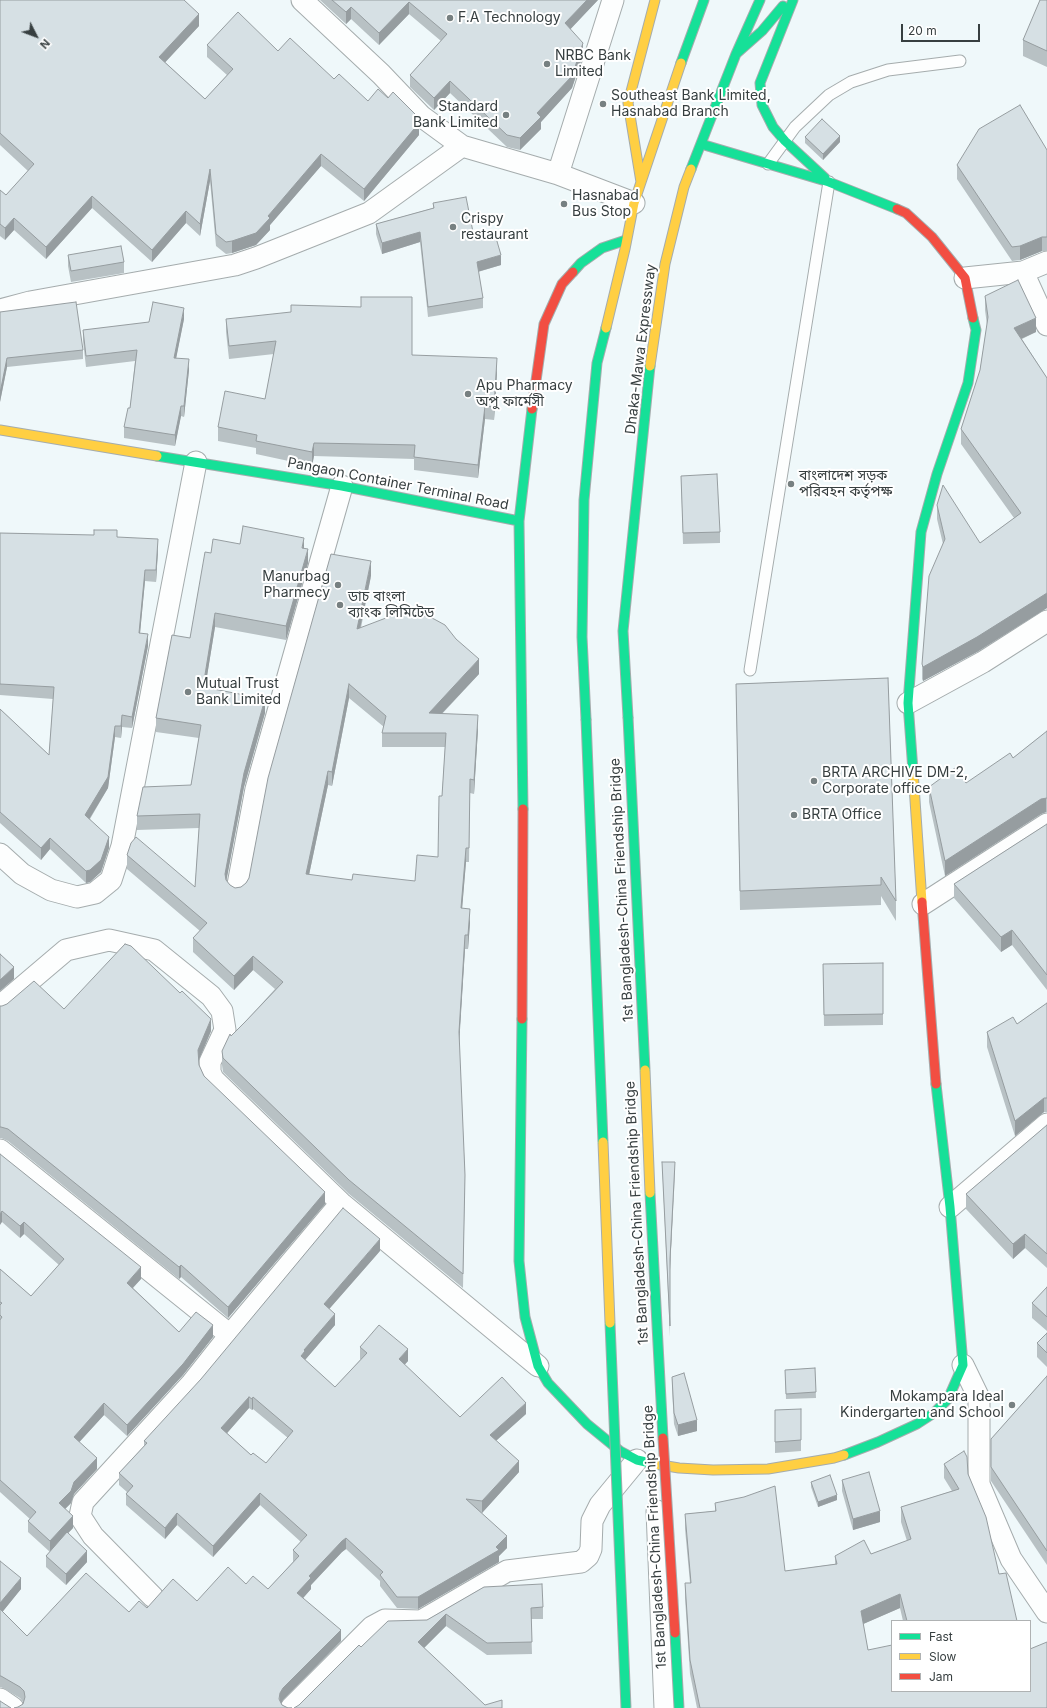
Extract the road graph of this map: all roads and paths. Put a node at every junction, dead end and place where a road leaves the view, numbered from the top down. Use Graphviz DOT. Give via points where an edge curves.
graph roads {
  1 [pos="302,0"];
  2 [pos="614,0"];
  3 [pos="655,0"];
  4 [pos="704,0"];
  5 [pos="760,0"];
  6 [pos="788,0"];
  7 [pos="793,0"];
  8 [pos="736,54"];
  9 [pos="960,61"];
  10 [pos="785,141"];
  11 [pos="701,144"];
  12 [pos="462,146"];
  13 [pos="768,164"];
  14 [pos="558,174"];
  15 [pos="642,182"];
  16 [pos="829,182"];
  17 [pos="634,203"];
  18 [pos="626,240"];
  19 [pos="1047,262"];
  20 [pos="1023,272"];
  21 [pos="965,278"];
  22 [pos="0,310"];
  23 [pos="1047,325"];
  24 [pos="0,430"];
  25 [pos="196,462"];
  26 [pos="342,486"];
  27 [pos="519,521"];
  28 [pos="1047,621"];
  29 [pos="750,670"];
  30 [pos="908,703"];
  31 [pos="628,717"];
  32 [pos="586,719"];
  33 [pos="1047,824"];
  34 [pos="0,854"];
  35 [pos="237,890"];
  36 [pos="923,904"];
  37 [pos="0,1006"];
  38 [pos="1047,1124"];
  39 [pos="0,1150"];
  40 [pos="341,1203"];
  41 [pos="950,1207"];
  42 [pos="230,1335"];
  43 [pos="963,1365"];
  44 [pos="538,1366"];
  45 [pos="646,1462"];
  46 [pos="153,1597"];
  47 [pos="1047,1612"];
  48 [pos="0,1699"];
  49 [pos="13,1708"];
  50 [pos="291,1708"];
  51 [pos="626,1708"];
  52 [pos="665,1708"];
  53 [pos="679,1708"];
  1 -- 12 [label="street" via="382,74 421,116"];
  2 -- 14 [label="street"];
  3 -- 15 [label="main road" via="628,103"];
  4 -- 15 [label="main road, Dhaka-Mawa Expressway"];
  5 -- 8 [label="main road, Dhaka-Mawa Expressway"];
  6 -- 8 [label="main road" via="762,31"];
  7 -- 10 [label="main road" via="760,84 762,105 773,126"];
  8 -- 11 [label="main road, Dhaka-Mawa Expressway"];
  9 -- 10 [label="lane" via="888,70 851,82 829,95 795,127"];
  10 -- 13 [label="lane"];
  10 -- 16 [label="main road"];
  11 -- 13 [label="main road"];
  11 -- 31 [label="main road, Dhaka-Mawa Expressway" via="684,186 665,264 651,361 623,631"];
  12 -- 14 [label="street"];
  12 -- 22 [label="street" via="369,213 256,258"];
  13 -- 16 [label="main road"];
  14 -- 17 [label="street"];
  15 -- 17 [label="main road, Dhaka-Mawa Expressway"];
  16 -- 21 [label="main road" via="906,213 932,237"];
  16 -- 29 [label="lane"];
  17 -- 18 [label="main road, Dhaka-Mawa Expressway"];
  18 -- 27 [label="main road, Pangaon Container Terminal Road" via="602,248 581,263 562,284 544,324"];
  18 -- 32 [label="main road, Dhaka-Mawa Expressway" via="597,363 584,500 582,637"];
  19 -- 20 [label="street"];
  20 -- 21 [label="street"];
  20 -- 23 [label="street"];
  21 -- 30 [label="main road" via="976,330 968,383 921,532"];
  24 -- 25 [label="main road, Pangaon Container Terminal Road"];
  25 -- 26 [label="main road, Pangaon Container Terminal Road"];
  25 -- 34 [label="street" via="122,846 112,880 95,893 77,897 51,890 22,874"];
  26 -- 27 [label="main road, Pangaon Container Terminal Road"];
  26 -- 35 [label="street" via="256,789"];
  27 -- 44 [label="main road" via="524,841 520,1261 525,1317"];
  28 -- 30 [label="street" via="983,662"];
  30 -- 36 [label="main road"];
  31 -- 53 [label="main road, 1st Bangladesh-China Friendship Bridge, bridge" via="658,1358"];
  32 -- 51 [label="main road, 1st Bangladesh-China Friendship Bridge, bridge"];
  33 -- 36 [label="street"];
  36 -- 41 [label="main road" via="936,1078"];
  37 -- 40 [label="street" via="66,950 109,940 154,950 211,996 222,1011 225,1030 210,1062 213,1079"];
  38 -- 41 [label="street"];
  39 -- 42 [label="street"];
  40 -- 42 [label="street"];
  40 -- 44 [label="street"];
  41 -- 43 [label="main road"];
  42 -- 46 [label="street" via="192,1382 83,1502 80,1516 93,1536"];
  43 -- 45 [label="main road" via="948,1399 934,1413 884,1439 834,1458 768,1469 713,1470"];
  43 -- 47 [label="street" via="979,1398 979,1484 1012,1560"];
  44 -- 45 [label="main road" via="548,1383 587,1424 620,1451"];
  45 -- 50 [label="street" via="600,1504 592,1521 591,1549 581,1562 507,1571 422,1621 385,1620 372,1628"];
  45 -- 52 [label="street"];
  48 -- 49 [label="street"];
}
